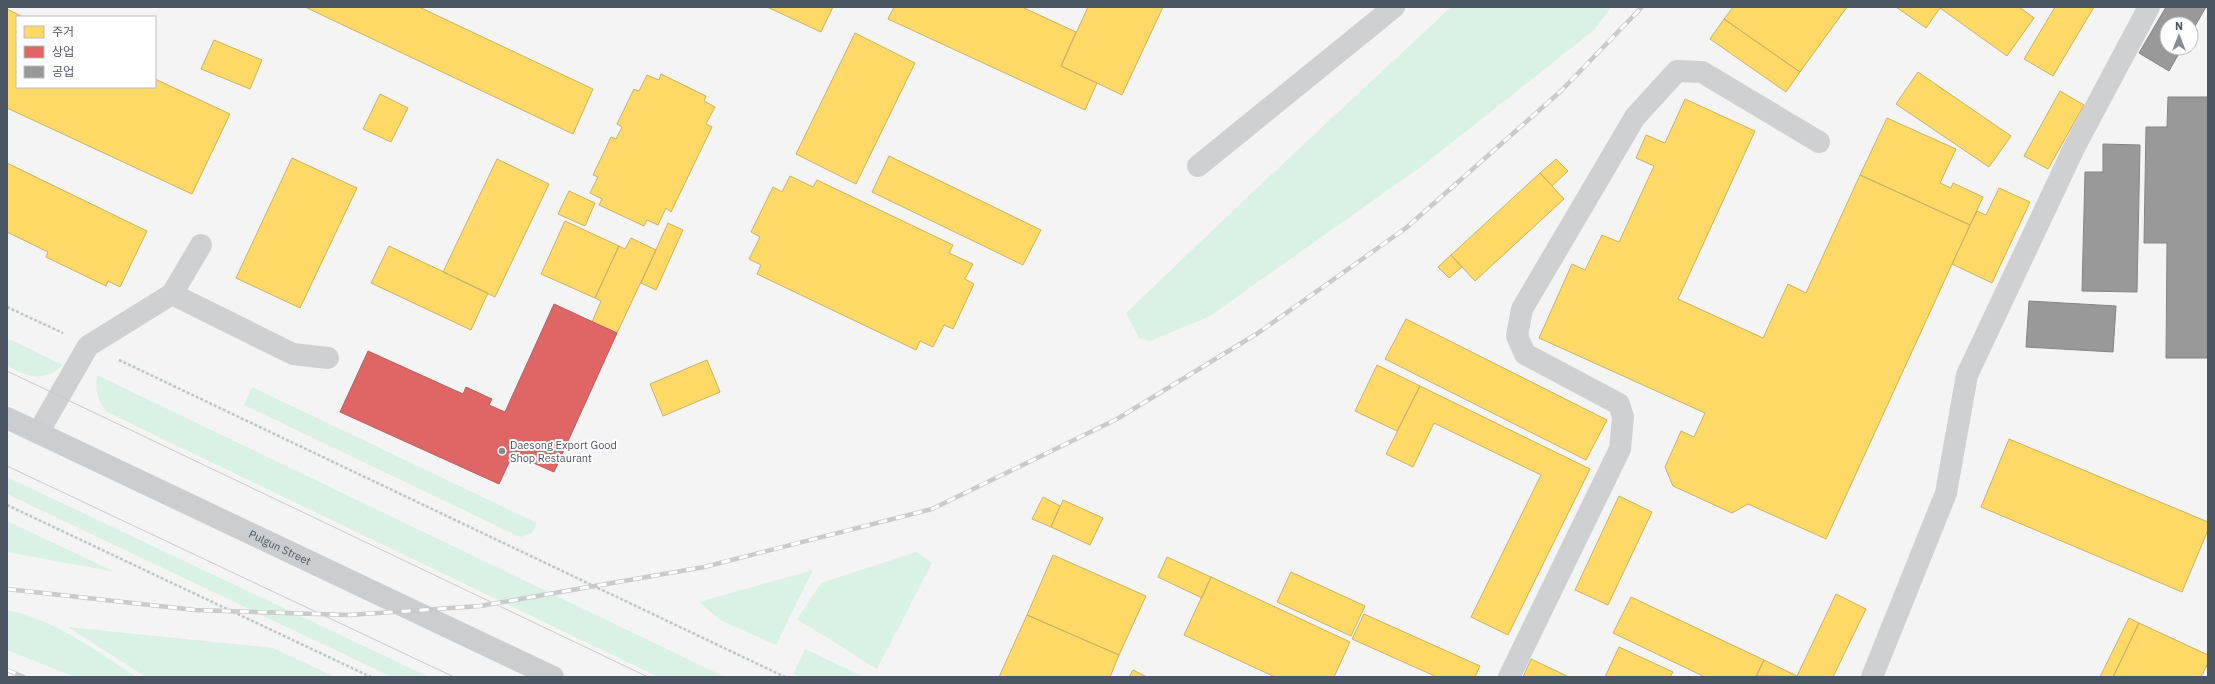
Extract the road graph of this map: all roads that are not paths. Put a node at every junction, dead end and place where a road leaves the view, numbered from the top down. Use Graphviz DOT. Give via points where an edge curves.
graph roads {
  1 [pos="1394,7"];
  2 [pos="2149,7"];
  3 [pos="1819,142"];
  4 [pos="1198,166"];
  5 [pos="201,245"];
  6 [pos="172,294"];
  7 [pos="328,358"];
  8 [pos="7,418"];
  9 [pos="38,433"];
  10 [pos="552,677"];
  11 [pos="1509,677"];
  12 [pos="1872,677"];
  1 -- 4 [label="street"];
  2 -- 12 [label="street" via="2075,146 1967,376 1946,493"];
  3 -- 11 [label="street" via="1702,72 1677,71 1636,117 1522,309 1517,336 1525,354 1618,404 1623,417 1620,449"];
  5 -- 6 [label="street"];
  6 -- 7 [label="street" via="294,354"];
  6 -- 9 [label="street" via="88,346"];
  8 -- 9 [label="main road, Pulgun Street"];
  9 -- 10 [label="main road, Pulgun Street"];
}
